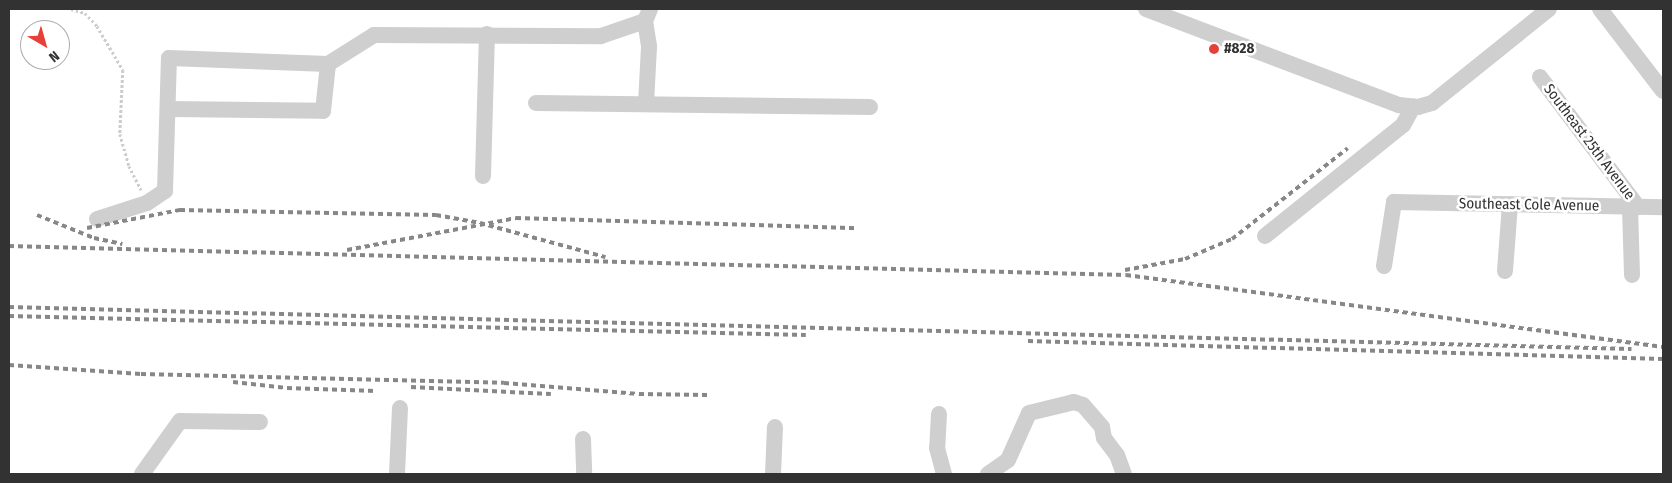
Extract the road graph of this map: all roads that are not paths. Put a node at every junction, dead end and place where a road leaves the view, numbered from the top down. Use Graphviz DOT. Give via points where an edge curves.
graph roads {
  1 [pos="1146,9"];
  2 [pos="1549,9"];
  3 [pos="1600,9"];
  4 [pos="648,15"];
  5 [pos="487,34"];
  6 [pos="328,64"];
  7 [pos="1540,76"];
  8 [pos="1663,91"];
  9 [pos="536,103"];
  10 [pos="646,104"];
  11 [pos="870,107"];
  12 [pos="1416,107"];
  13 [pos="170,109"];
  14 [pos="483,176"];
  15 [pos="1510,204"];
  16 [pos="1634,207"];
  17 [pos="1663,208"];
  18 [pos="97,219"];
  19 [pos="1265,236"];
  20 [pos="1384,266"];
  21 [pos="1505,271"];
  22 [pos="1632,275"];
  23 [pos="400,408"];
  24 [pos="939,414"];
  25 [pos="260,422"];
  26 [pos="775,427"];
  27 [pos="584,439"];
  28 [pos="142,474"];
  29 [pos="397,474"];
  30 [pos="584,474"];
  31 [pos="773,474"];
  32 [pos="944,474"];
  33 [pos="988,474"];
  34 [pos="1124,474"];
  1 -- 12 [label="street" via="1399,105"];
  2 -- 12 [label="street" via="1432,103"];
  3 -- 8 [label="street"];
  4 -- 5 [label="street" via="601,36"];
  4 -- 10 [label="street"];
  5 -- 6 [label="street" via="374,35"];
  5 -- 14 [label="street"];
  6 -- 13 [label="street" via="323,111"];
  6 -- 13 [label="street" via="169,58"];
  7 -- 16 [label="street, Southeast 25th Avenue"];
  9 -- 10 [label="street"];
  10 -- 11 [label="street"];
  12 -- 19 [label="street" via="1403,125"];
  13 -- 18 [label="street" via="166,191 147,202"];
  15 -- 16 [label="street, Southeast Cole Avenue"];
  15 -- 20 [label="street, Southeast Cole Avenue" via="1394,202"];
  15 -- 21 [label="street"];
  16 -- 17 [label="street, Southeast Cole Avenue"];
  16 -- 22 [label="street"];
  23 -- 29 [label="street"];
  24 -- 32 [label="street" via="937,448"];
  25 -- 28 [label="street" via="180,421"];
  26 -- 31 [label="street"];
  27 -- 30 [label="street"];
  33 -- 34 [label="street" via="1008,460 1029,413 1074,402 1083,405 1102,427 1104,438 1117,455"];
}
